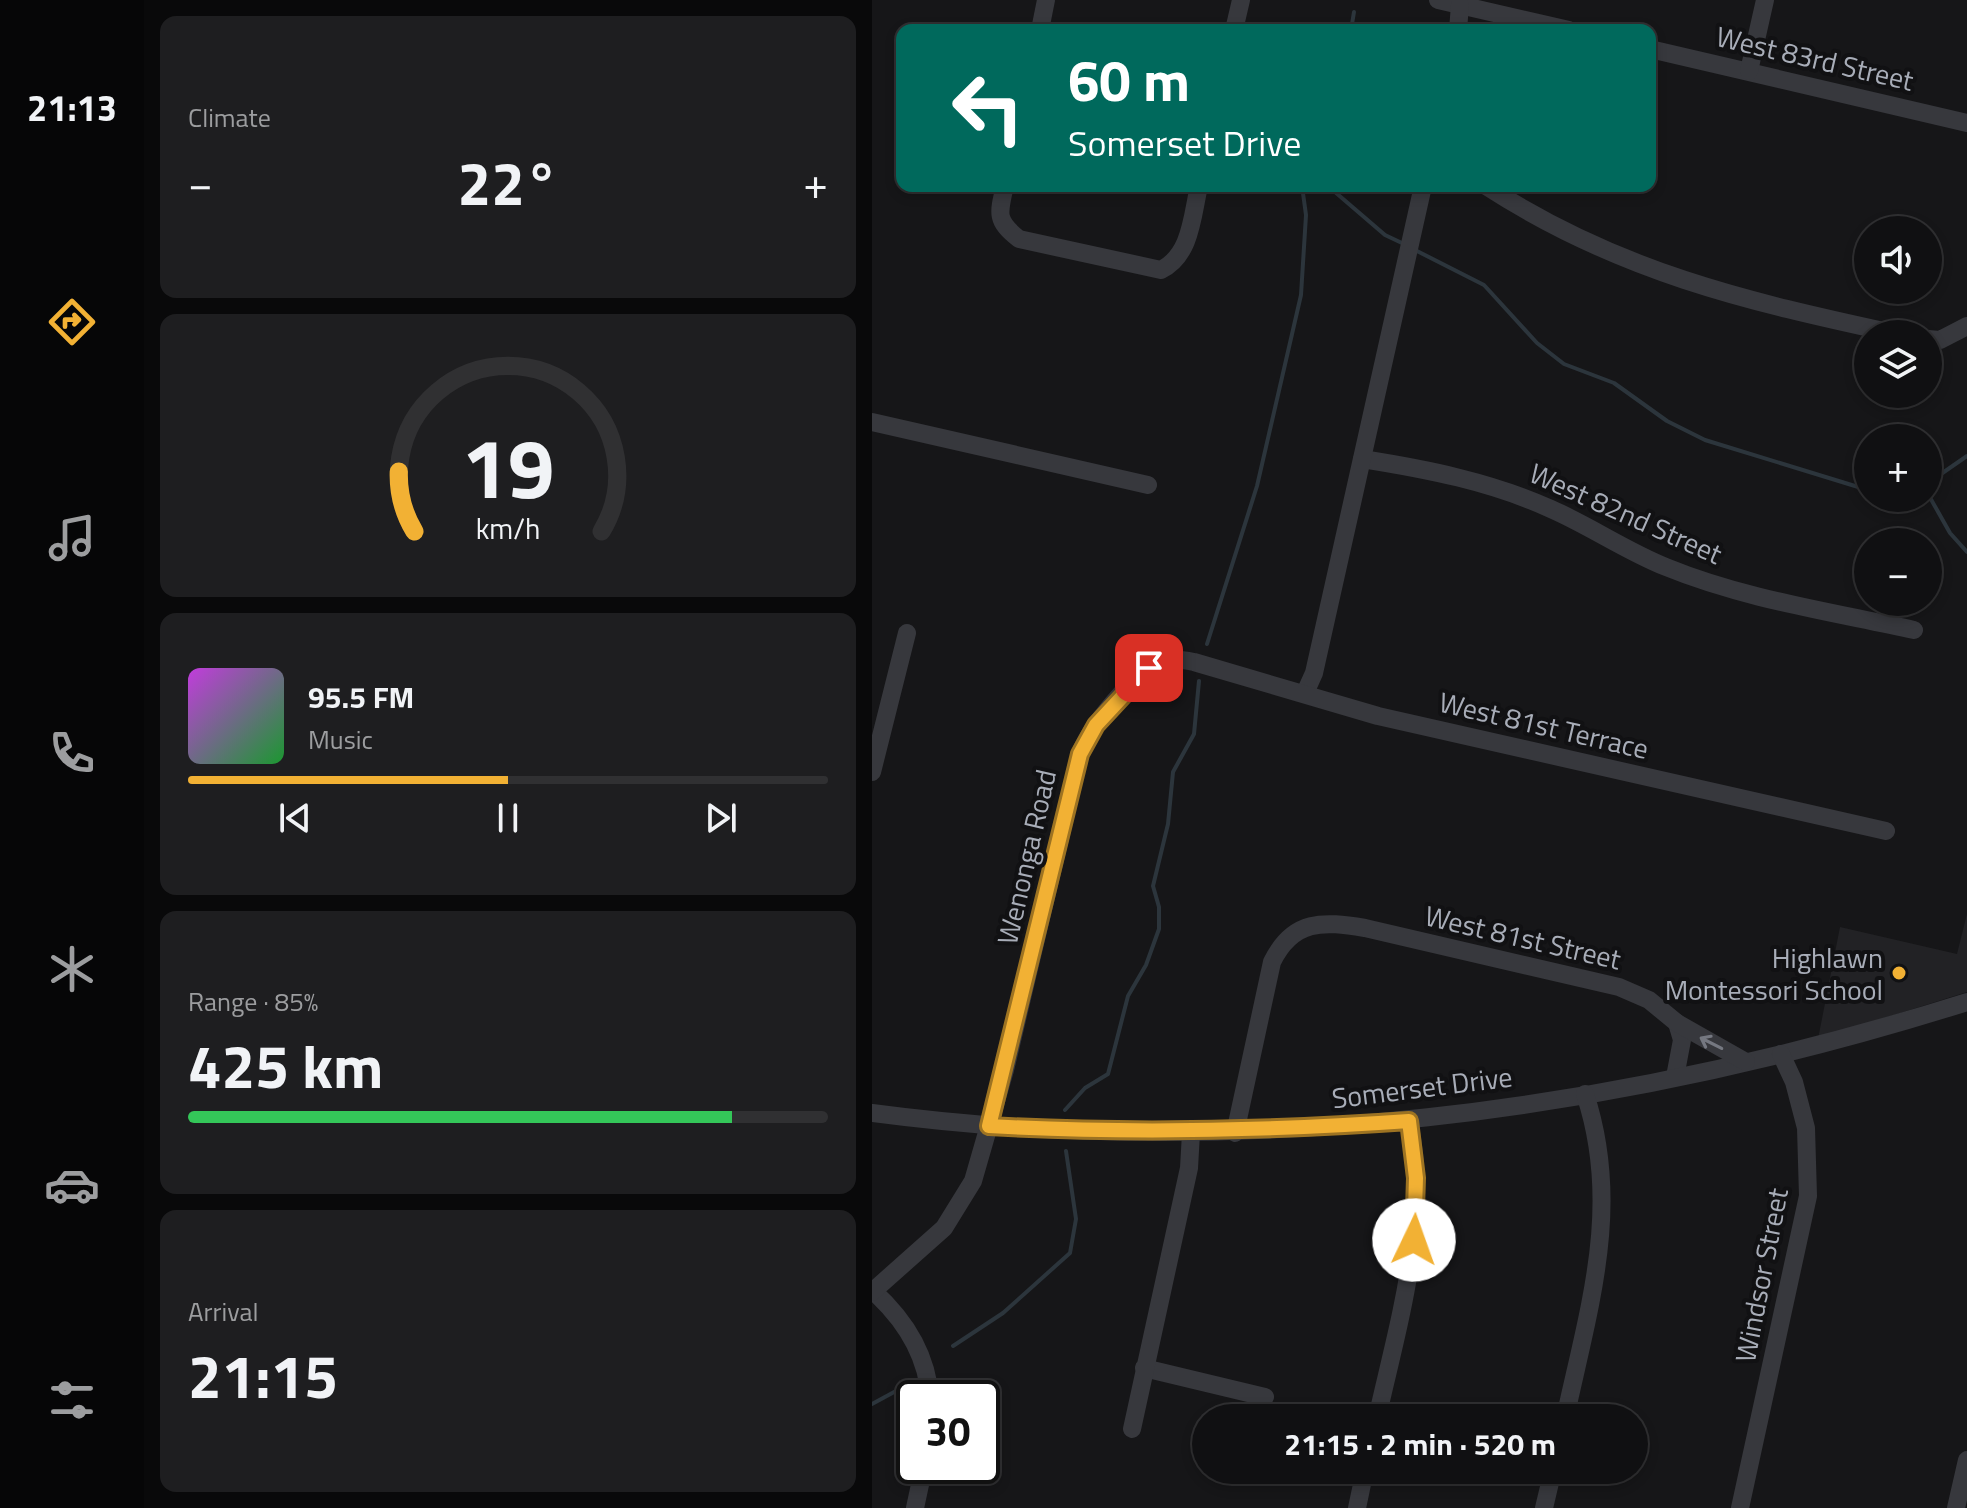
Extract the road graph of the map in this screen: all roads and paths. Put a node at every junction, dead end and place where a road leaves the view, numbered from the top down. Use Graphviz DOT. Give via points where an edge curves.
graph roads {
  1 [pos="1046,0"];
  2 [pos="1241,0"];
  3 [pos="1438,0"];
  4 [pos="1765,0"];
  5 [pos="1460,5"];
  6 [pos="1041,24"];
  7 [pos="1235,24"];
  8 [pos="1458,24"];
  9 [pos="1543,24"];
  10 [pos="1656,50"];
  11 [pos="1749,71"];
  12 [pos="1967,123"];
  13 [pos="1004,192"];
  14 [pos="1198,192"];
  15 [pos="1422,192"];
  16 [pos="1496,192"];
  17 [pos="1854,324"];
  18 [pos="1967,326"];
  19 [pos="1942,339"];
  20 [pos="872,422"];
  21 [pos="1362,459"];
  22 [pos="1148,485"];
  23 [pos="1914,630"];
  24 [pos="907,633"];
  25 [pos="1194,662"];
  26 [pos="1305,693"];
  27 [pos="872,772"];
  28 [pos="1886,831"];
  29 [pos="1967,1002"];
  30 [pos="1677,1023"];
  31 [pos="1781,1054"];
  32 [pos="1746,1062"];
  33 [pos="1675,1077"];
  34 [pos="1585,1094"];
  35 [pos="872,1113"];
  36 [pos="1409,1121"];
  37 [pos="989,1126"];
  38 [pos="1191,1133"];
  39 [pos="1235,1133"];
  40 [pos="872,1291"];
  41 [pos="1144,1368"];
  42 [pos="925,1380"];
  43 [pos="1265,1397"];
  44 [pos="1380,1404"];
  45 [pos="1568,1404"];
  46 [pos="1132,1429"];
  47 [pos="1967,1460"];
  48 [pos="920,1484"];
  49 [pos="1362,1484"];
  50 [pos="1550,1484"];
  51 [pos="915,1508"];
  52 [pos="1357,1508"];
  53 [pos="1544,1508"];
  54 [pos="1740,1508"];
  55 [pos="1956,1508"];
  1 -- 6 [label="street"];
  2 -- 7 [label="street"];
  3 -- 5 [label="street"];
  4 -- 11 [label="street"];
  5 -- 8 [label="street"];
  5 -- 9 [label="street"];
  10 -- 11 [label="street, West 83rd Street"];
  11 -- 12 [label="street, West 83rd Street"];
  13 -- 14 [label="street" via="999,214 1003,227 1019,239 1161,270 1176,263 1185,247"];
  15 -- 21 [label="street"];
  16 -- 17 [label="street" via="1557,228 1660,275"];
  18 -- 19 [label="street"];
  20 -- 22 [label="street"];
  21 -- 23 [label="street, West 82nd Street" via="1512,493 1703,581"];
  21 -- 26 [label="street" via="1314,673"];
  24 -- 27 [label="street"];
  25 -- 26 [label="street, West 81st Terrace"];
  25 -- 37 [label="street, Wenonga Road" via="1165,660 1149,668 1085,739"];
  26 -- 28 [label="street, West 81st Terrace" via="1378,716"];
  29 -- 31 [label="street, Somerset Drive"];
  32 -- 30 [label="street, West 81st Street, one-way"];
  30 -- 33 [label="street" via="1682,1040"];
  30 -- 39 [label="street, West 81st Street" via="1649,1000 1619,987 1347,925 1307,925 1277,952"];
  31 -- 32 [label="street, Somerset Drive"];
  31 -- 54 [label="street, Windsor Street" via="1806,1128 1808,1196"];
  32 -- 33 [label="street, Somerset Drive"];
  33 -- 34 [label="street, Somerset Drive"];
  34 -- 36 [label="street, Somerset Drive"];
  34 -- 45 [label="street" via="1598,1142 1603,1226"];
  35 -- 37 [label="street, Somerset Drive"];
  36 -- 39 [label="street, Somerset Drive"];
  36 -- 44 [label="street" via="1416,1178 1412,1258"];
  37 -- 38 [label="street, Somerset Drive"];
  37 -- 40 [label="street, Wenonga Road" via="959,1208 929,1243"];
  38 -- 39 [label="street, Somerset Drive"];
  38 -- 41 [label="street" via="1189,1168"];
  40 -- 42 [label="street" via="901,1320 916,1346"];
  41 -- 43 [label="street"];
  41 -- 46 [label="street"];
  47 -- 55 [label="street"];
  48 -- 51 [label="street"];
  49 -- 52 [label="street"];
  50 -- 53 [label="street"];
}
